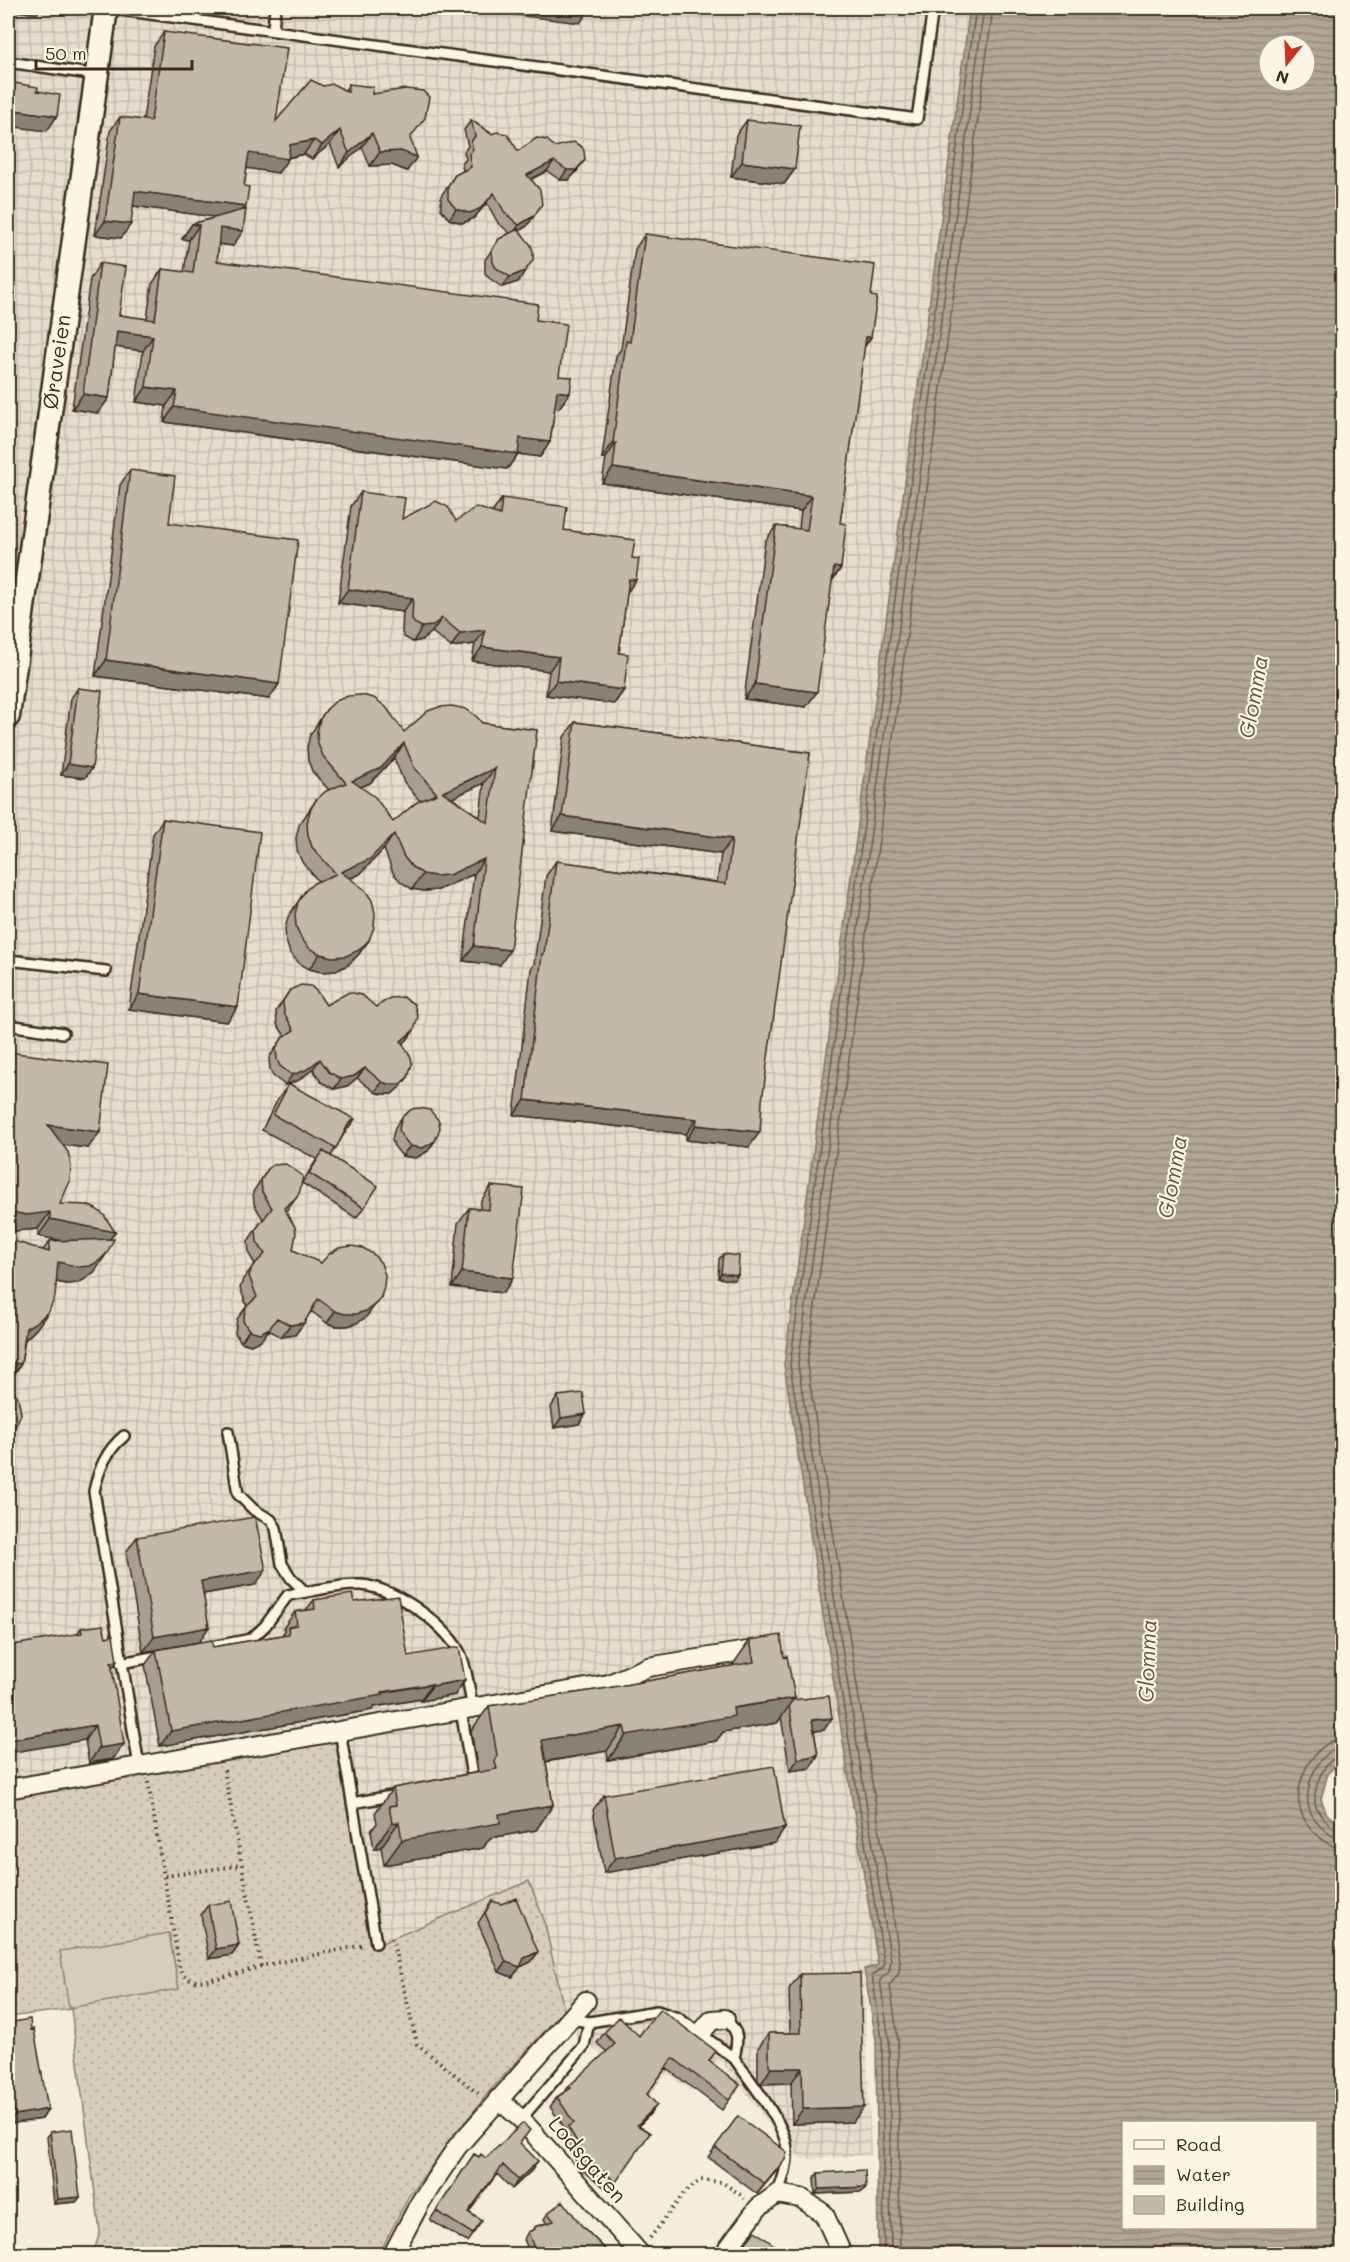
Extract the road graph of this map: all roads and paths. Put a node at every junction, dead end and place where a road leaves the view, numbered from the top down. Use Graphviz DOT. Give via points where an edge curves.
graph roads {
  1 [pos="106,8"];
  2 [pos="275,8"];
  3 [pos="933,8"];
  4 [pos="273,29"];
  5 [pos="8,62"];
  6 [pos="97,75"];
  7 [pos="8,716"];
  8 [pos="8,960"];
  9 [pos="106,971"];
  10 [pos="8,1025"];
  11 [pos="63,1033"];
  12 [pos="228,1432"];
  13 [pos="124,1436"];
  14 [pos="305,1592"];
  15 [pos="767,1648"];
  16 [pos="187,1651"];
  17 [pos="176,1653"];
  18 [pos="121,1663"];
  19 [pos="467,1709"];
  20 [pos="340,1731"];
  21 [pos="221,1752"];
  22 [pos="142,1766"];
  23 [pos="462,1784"];
  24 [pos="8,1789"];
  25 [pos="407,1793"];
  26 [pos="352,1803"];
  27 [pos="242,1865"];
  28 [pos="165,1876"];
  29 [pos="376,1938"];
  30 [pos="261,1966"];
  31 [pos="586,2001"];
  32 [pos="725,2019"];
  33 [pos="580,2021"];
  34 [pos="702,2035"];
  35 [pos="734,2058"];
  36 [pos="495,2102"];
  37 [pos="521,2119"];
  38 [pos="777,2194"];
  39 [pos="758,2208"];
  40 [pos="639,2253"];
  41 [pos="393,2254"];
  42 [pos="724,2254"];
  43 [pos="842,2254"];
  1 -- 4 [label="lane"];
  1 -- 6 [label="street, Øraveien"];
  2 -- 4 [label="lane"];
  3 -- 4 [label="lane" via="917,119"];
  5 -- 6 [label="lane"];
  6 -- 7 [label="street, Øraveien"];
  8 -- 9 [label="lane"];
  10 -- 11 [label="lane"];
  12 -- 14 [label="lane" via="238,1494 271,1520 282,1564"];
  13 -- 18 [label="lane" via="107,1453 94,1491"];
  14 -- 16 [label="lane" via="288,1595 251,1639"];
  14 -- 19 [label="lane" via="358,1585 390,1592 410,1604 433,1622 462,1657"];
  15 -- 19 [label="street" via="648,1667 609,1684"];
  17 -- 18 [label="lane"];
  18 -- 22 [label="lane"];
  19 -- 20 [label="street"];
  19 -- 23 [label="lane" via="473,1782"];
  20 -- 21 [label="street"];
  20 -- 26 [label="lane"];
  21 -- 22 [label="street"];
  21 -- 27 [label="path"];
  22 -- 24 [label="street"];
  22 -- 28 [label="path"];
  25 -- 26 [label="lane"];
  26 -- 29 [label="lane"];
  27 -- 28 [label="path"];
  27 -- 30 [label="path"];
  28 -- 30 [label="path" via="180,1971 188,1979 242,1973"];
  29 -- 30 [label="path"];
  29 -- 36 [label="path" via="390,1931 417,2044"];
  31 -- 33 [label="street"];
  32 -- 34 [label="street" via="712,2020"];
  32 -- 35 [label="lane" via="735,2027 738,2039"];
  33 -- 34 [label="lane" via="657,2011 678,2018"];
  33 -- 36 [label="street"];
  33 -- 37 [label="lane" via="584,2046"];
  34 -- 35 [label="lane"];
  35 -- 38 [label="lane" via="776,2119 786,2142 784,2180"];
  36 -- 37 [label="street, Lodsgaten"];
  36 -- 41 [label="street" via="457,2147 421,2201"];
  37 -- 40 [label="street, Lodsgaten"];
  38 -- 39 [label="street"];
  38 -- 43 [label="street" via="801,2198 824,2214"];
  39 -- 40 [label="path" via="722,2182 701,2180 685,2192"];
  39 -- 42 [label="street"];
}
